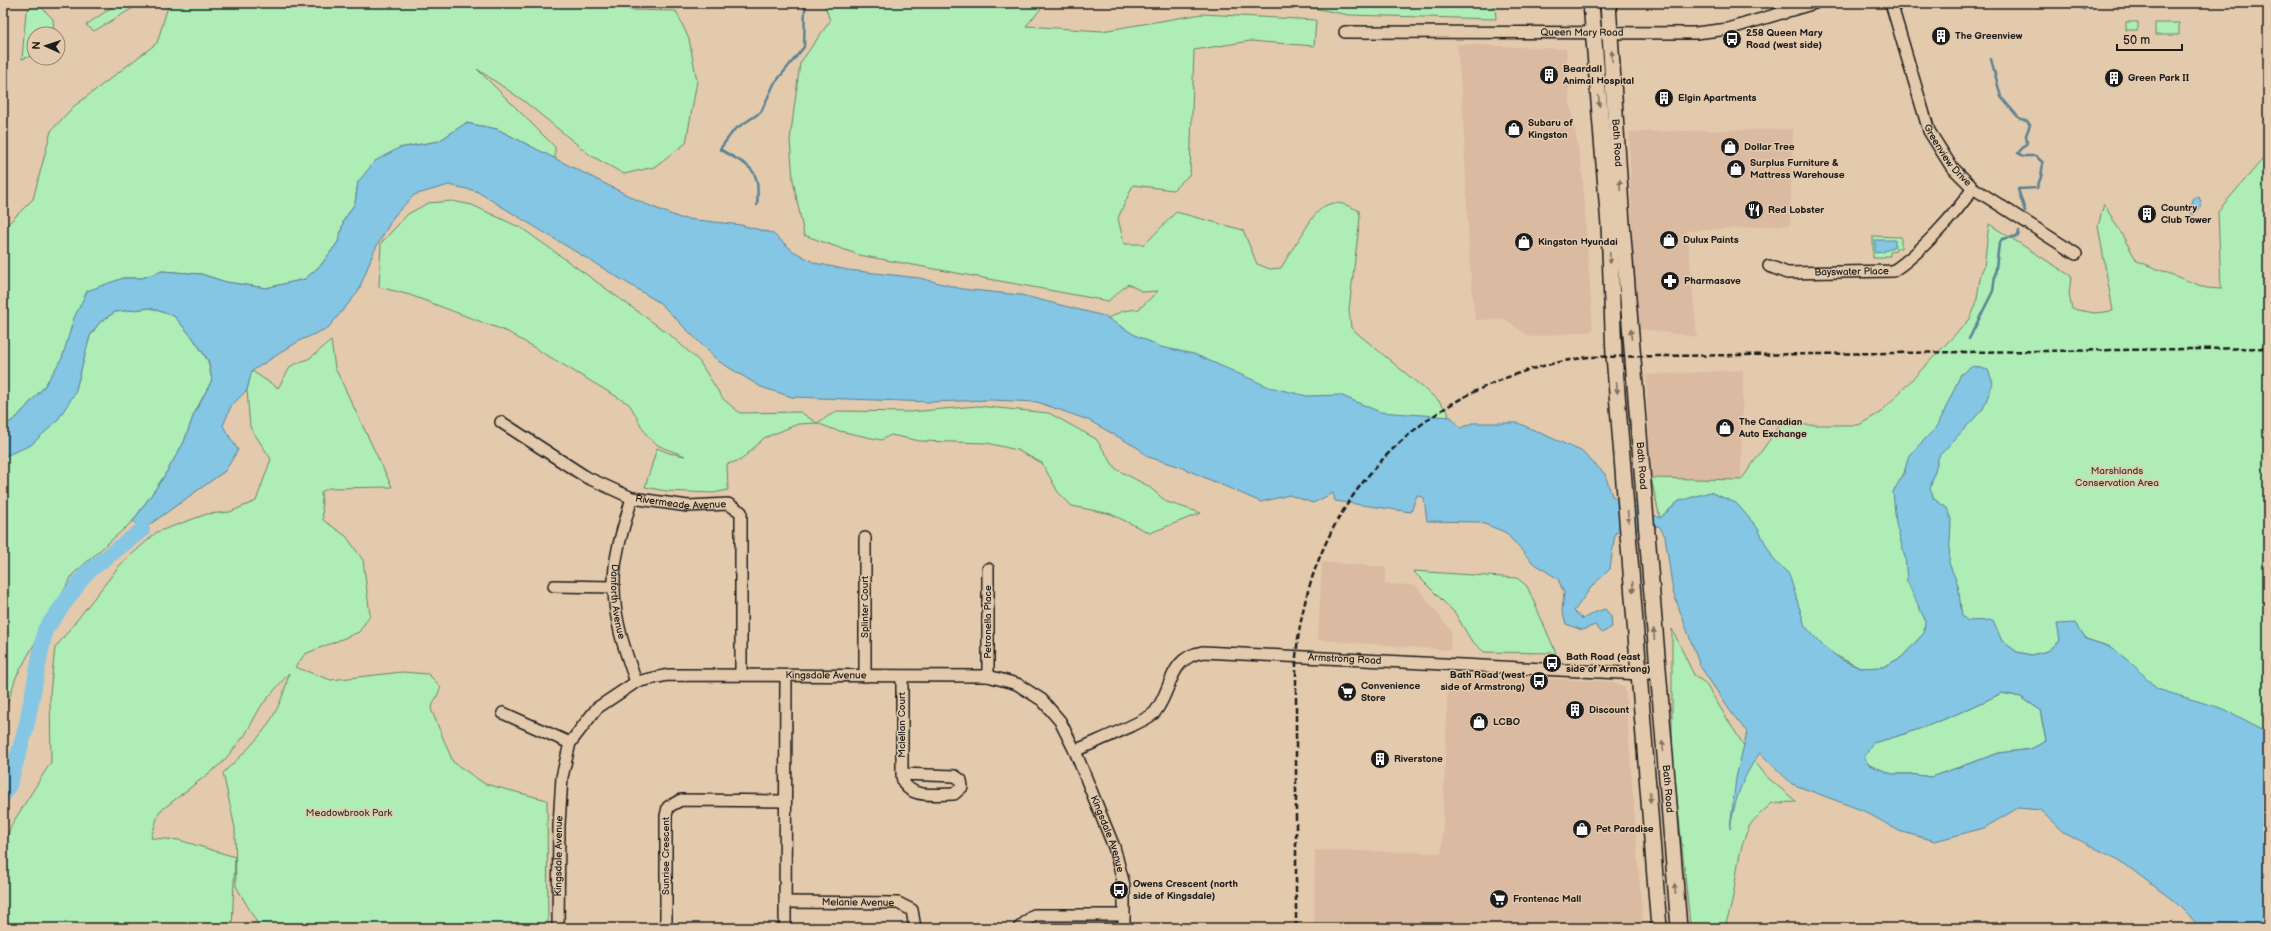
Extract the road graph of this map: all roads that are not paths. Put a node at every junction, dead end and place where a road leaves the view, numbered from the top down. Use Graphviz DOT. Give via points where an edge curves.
graph roads {
  1 [pos="1591,3"];
  2 [pos="1608,3"];
  3 [pos="1816,3"];
  4 [pos="1892,3"];
  5 [pos="1783,8"];
  6 [pos="1345,32"];
  7 [pos="1593,34"];
  8 [pos="1611,34"];
  9 [pos="1973,188"];
  10 [pos="1615,225"];
  11 [pos="2076,254"];
  12 [pos="1769,266"];
  13 [pos="501,422"];
  14 [pos="632,498"];
  15 [pos="865,538"];
  16 [pos="988,569"];
  17 [pos="554,586"];
  18 [pos="614,587"];
  19 [pos="1657,672"];
  20 [pos="741,674"];
  21 [pos="1641,674"];
  22 [pos="786,676"];
  23 [pos="865,676"];
  24 [pos="902,676"];
  25 [pos="988,676"];
  26 [pos="636,682"];
  27 [pos="504,713"];
  28 [pos="570,743"];
  29 [pos="1075,750"];
  30 [pos="902,774"];
  31 [pos="785,801"];
  32 [pos="785,902"];
  33 [pos="1124,915"];
  34 [pos="558,928"];
  35 [pos="666,928"];
  36 [pos="785,928"];
  37 [pos="915,928"];
  38 [pos="1019,928"];
  39 [pos="1124,928"];
  40 [pos="1660,928"];
  41 [pos="1679,928"];
  1 -- 7 [label="main road, Bath Road"];
  2 -- 8 [label="main road, Bath Road"];
  3 -- 5 [label="street, Queen Mary Road"];
  4 -- 9 [label="street, Greenview Drive" via="1929,131 1951,166"];
  5 -- 8 [label="street, Queen Mary Road" via="1709,32"];
  6 -- 7 [label="street, Queen Mary Road"];
  7 -- 8 [label="street, Queen Mary Road"];
  7 -- 10 [label="main road, Bath Road, one-way"];
  10 -- 8 [label="main road, Bath Road, one-way"];
  9 -- 11 [label="street, Greenview Drive"];
  9 -- 12 [label="street, Bayswater Place" via="1907,262 1893,271 1787,273"];
  19 -- 10 [label="main road, Bath Road, one-way" via="1643,485"];
  10 -- 21 [label="main road, Bath Road, one-way" via="1614,355"];
  13 -- 14 [label="street, Rivermeade Avenue" via="586,477"];
  14 -- 18 [label="street, Danforth Avenue" via="620,539"];
  14 -- 20 [label="street, Rivermeade Avenue" via="688,506 728,504 741,512"];
  15 -- 23 [label="street, Splinter Court"];
  16 -- 25 [label="street, Petronella Place"];
  17 -- 18 [label="street"];
  18 -- 26 [label="street, Danforth Avenue" via="620,636"];
  19 -- 21 [label="street, Armstrong Road"];
  41 -- 19 [label="main road, Bath Road, one-way"];
  20 -- 22 [label="street, Kingsdale Avenue"];
  20 -- 26 [label="street, Kingsdale Avenue" via="668,675"];
  21 -- 29 [label="street, Armstrong Road" via="1203,652 1181,660 1154,713 1140,722"];
  21 -- 40 [label="main road, Bath Road, one-way"];
  22 -- 23 [label="street, Kingsdale Avenue"];
  22 -- 31 [label="street"];
  23 -- 24 [label="street, Kingsdale Avenue"];
  24 -- 25 [label="street, Kingsdale Avenue"];
  24 -- 30 [label="street, Mclellan Court"];
  25 -- 29 [label="street, Kingsdale Avenue" via="1017,684 1042,700 1060,721"];
  26 -- 28 [label="street, Kingsdale Avenue" via="597,708"];
  27 -- 28 [label="street"];
  28 -- 34 [label="street, Kingsdale Avenue" via="562,777"];
  29 -- 33 [label="street, Kingsdale Avenue" via="1114,847 1124,885"];
  30 -- 30 [label="street, Mclellan Court" via="904,785 915,794 954,794 962,787 960,780 955,776"];
  31 -- 32 [label="street"];
  31 -- 35 [label="street, Sunrise Crescent" via="681,800 668,807"];
  32 -- 36 [label="street"];
  32 -- 37 [label="street, Melanie Avenue" via="898,903 912,910"];
  33 -- 38 [label="street" via="1034,915"];
  33 -- 39 [label="street, Kingsdale Avenue"];
}
